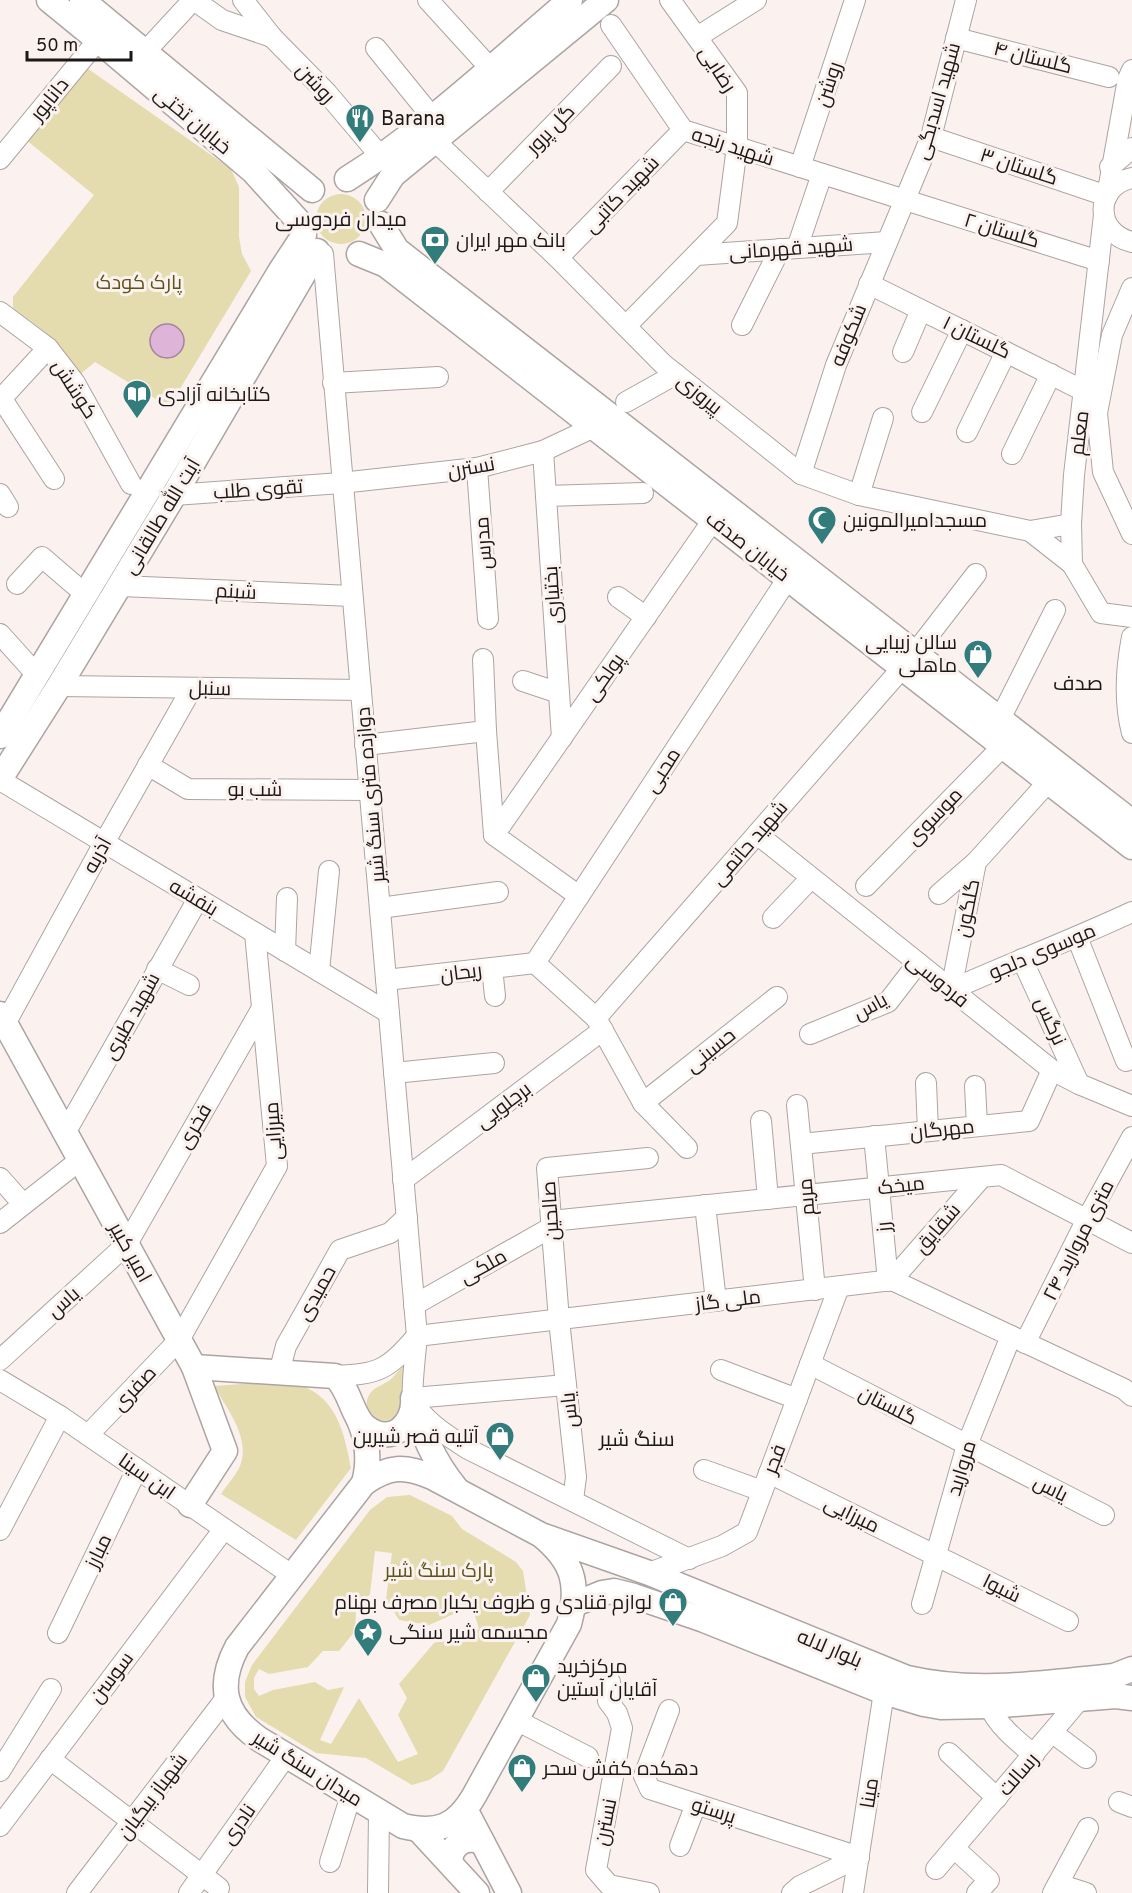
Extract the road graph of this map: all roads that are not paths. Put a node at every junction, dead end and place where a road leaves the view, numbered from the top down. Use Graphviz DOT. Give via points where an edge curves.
graph roads {
  1 [pos="49,0"];
  2 [pos="82,0"];
  3 [pos="194,0"];
  4 [pos="243,0"];
  5 [pos="428,0"];
  6 [pos="570,0"];
  7 [pos="606,0"];
  8 [pos="670,0"];
  9 [pos="756,0"];
  10 [pos="855,0"];
  11 [pos="966,0"];
  12 [pos="611,25"];
  13 [pos="272,37"];
  14 [pos="697,38"];
  15 [pos="956,38"];
  16 [pos="98,40"];
  17 [pos="376,48"];
  18 [pos="145,52"];
  19 [pos="611,66"];
  20 [pos="490,68"];
  21 [pos="1132,70"];
  22 [pos="1109,77"];
  23 [pos="432,117"];
  24 [pos="683,130"];
  25 [pos="931,137"];
  26 [pos="436,142"];
  27 [pos="737,147"];
  28 [pos="1132,148"];
  29 [pos="381,158"];
  30 [pos="0,159"];
  31 [pos="800,167"];
  32 [pos="1110,167"];
  33 [pos="822,174"];
  34 [pos="347,178"];
  35 [pos="1132,178"];
  36 [pos="312,190"];
  37 [pos="488,192"];
  38 [pos="377,200"];
  39 [pos="904,200"];
  40 [pos="1105,206"];
  41 [pos="381,224"];
  42 [pos="311,241"];
  43 [pos="887,242"];
  44 [pos="1132,242"];
  45 [pos="788,248"];
  46 [pos="359,254"];
  47 [pos="696,255"];
  48 [pos="558,258"];
  49 [pos="1099,261"];
  50 [pos="869,284"];
  51 [pos="1132,288"];
  52 [pos="921,310"];
  53 [pos="0,312"];
  54 [pos="742,325"];
  55 [pos="626,326"];
  56 [pos="962,330"];
  57 [pos="48,348"];
  58 [pos="903,352"];
  59 [pos="1006,352"];
  60 [pos="676,374"];
  61 [pos="1051,374"];
  62 [pos="438,377"];
  63 [pos="333,384"];
  64 [pos="1084,391"];
  65 [pos="1,398"];
  66 [pos="626,402"];
  67 [pos="922,412"];
  68 [pos="883,418"];
  69 [pos="594,427"];
  70 [pos="967,432"];
  71 [pos="543,451"];
  72 [pos="1012,454"];
  73 [pos="477,468"];
  74 [pos="801,474"];
  75 [pos="54,479"];
  76 [pos="341,483"];
  77 [pos="131,484"];
  78 [pos="643,493"];
  79 [pos="174,495"];
  80 [pos="859,495"];
  81 [pos="546,496"];
  82 [pos="713,519"];
  83 [pos="1071,524"];
  84 [pos="1030,531"];
  85 [pos="1132,534"];
  86 [pos="1072,564"];
  87 [pos="976,574"];
  88 [pos="788,578"];
  89 [pos="16,584"];
  90 [pos="120,586"];
  91 [pos="85,594"];
  92 [pos="352,596"];
  93 [pos="618,597"];
  94 [pos="1055,610"];
  95 [pos="646,617"];
  96 [pos="1132,617"];
  97 [pos="488,619"];
  98 [pos="0,634"];
  99 [pos="1132,637"];
  100 [pos="483,659"];
  101 [pos="909,660"];
  102 [pos="36,674"];
  103 [pos="523,681"];
  104 [pos="59,686"];
  105 [pos="192,688"];
  106 [pos="361,690"];
  107 [pos="559,693"];
  108 [pos="1000,719"];
  109 [pos="1130,722"];
  110 [pos="486,731"];
  111 [pos="10,734"];
  112 [pos="562,738"];
  113 [pos="365,745"];
  114 [pos="1003,746"];
  115 [pos="148,765"];
  116 [pos="0,780"];
  117 [pos="1049,781"];
  118 [pos="369,790"];
  119 [pos="1132,822"];
  120 [pos="756,834"];
  121 [pos="494,835"];
  122 [pos="104,843"];
  123 [pos="1132,847"];
  124 [pos="976,862"];
  125 [pos="329,871"];
  126 [pos="811,878"];
  127 [pos="866,886"];
  128 [pos="498,892"];
  129 [pos="939,894"];
  130 [pos="579,896"];
  131 [pos="287,898"];
  132 [pos="198,899"];
  133 [pos="380,908"];
  134 [pos="1132,912"];
  135 [pos="773,918"];
  136 [pos="255,933"];
  137 [pos="1077,938"];
  138 [pos="285,951"];
  139 [pos="1022,958"];
  140 [pos="535,963"];
  141 [pos="918,963"];
  142 [pos="492,968"];
  143 [pos="157,969"];
  144 [pos="319,971"];
  145 [pos="386,981"];
  146 [pos="189,985"];
  147 [pos="951,990"];
  148 [pos="495,996"];
  149 [pos="777,997"];
  150 [pos="262,1008"];
  151 [pos="389,1013"];
  152 [pos="2,1019"];
  153 [pos="599,1024"];
  154 [pos="810,1034"];
  155 [pos="1126,1061"];
  156 [pos="494,1063"];
  157 [pos="1052,1070"];
  158 [pos="394,1072"];
  159 [pos="926,1083"];
  160 [pos="1079,1084"];
  161 [pos="975,1086"];
  162 [pos="643,1103"];
  163 [pos="797,1105"];
  164 [pos="1132,1106"];
  165 [pos="761,1121"];
  166 [pos="977,1126"];
  167 [pos="928,1131"];
  168 [pos="65,1133"];
  169 [pos="874,1136"];
  170 [pos="1132,1137"];
  171 [pos="801,1144"];
  172 [pos="687,1148"];
  173 [pos="648,1158"];
  174 [pos="80,1160"];
  175 [pos="982,1177"];
  176 [pos="0,1178"];
  177 [pos="403,1180"];
  178 [pos="879,1188"];
  179 [pos="806,1195"];
  180 [pos="768,1199"];
  181 [pos="23,1204"];
  182 [pos="705,1205"];
  183 [pos="407,1217"];
  184 [pos="1086,1221"];
  185 [pos="0,1223"];
  186 [pos="551,1224"];
  187 [pos="1132,1243"];
  188 [pos="127,1244"];
  189 [pos="890,1280"];
  190 [pos="838,1287"];
  191 [pos="815,1290"];
  192 [pos="716,1301"];
  193 [pos="414,1305"];
  194 [pos="559,1320"];
  195 [pos="417,1336"];
  196 [pos="1018,1339"];
  197 [pos="179,1340"];
  198 [pos="0,1360"];
  199 [pos="810,1364"];
  200 [pos="194,1367"];
  201 [pos="721,1370"];
  202 [pos="279,1372"];
  203 [pos="335,1376"];
  204 [pos="0,1380"];
  205 [pos="566,1385"];
  206 [pos="1132,1396"];
  207 [pos="413,1398"];
  208 [pos="796,1399"];
  209 [pos="60,1416"];
  210 [pos="359,1420"];
  211 [pos="88,1435"];
  212 [pos="967,1445"];
  213 [pos="137,1469"];
  214 [pos="704,1470"];
  215 [pos="766,1482"];
  216 [pos="364,1483"];
  217 [pos="459,1492"];
  218 [pos="573,1500"];
  219 [pos="190,1505"];
  220 [pos="1104,1515"];
  221 [pos="224,1529"];
  222 [pos="0,1530"];
  223 [pos="541,1535"];
  224 [pos="936,1556"];
  225 [pos="689,1559"];
  226 [pos="649,1573"];
  227 [pos="292,1576"];
  228 [pos="614,1591"];
  229 [pos="575,1604"];
  230 [pos="922,1604"];
  231 [pos="1068,1622"];
  232 [pos="58,1633"];
  233 [pos="1132,1669"];
  234 [pos="610,1682"];
  235 [pos="51,1689"];
  236 [pos="884,1692"];
  237 [pos="226,1698"];
  238 [pos="1132,1698"];
  239 [pos="1080,1699"];
  240 [pos="989,1706"];
  241 [pos="669,1710"];
  242 [pos="516,1720"];
  243 [pos="1053,1733"];
  244 [pos="949,1753"];
  245 [pos="1034,1755"];
  246 [pos="286,1756"];
  247 [pos="588,1757"];
  248 [pos="1086,1758"];
  249 [pos="50,1759"];
  250 [pos="0,1771"];
  251 [pos="351,1795"];
  252 [pos="997,1798"];
  253 [pos="696,1804"];
  254 [pos="466,1811"];
  255 [pos="379,1812"];
  256 [pos="132,1822"];
  257 [pos="0,1826"];
  258 [pos="1088,1828"];
  259 [pos="420,1830"];
  260 [pos="482,1842"];
  261 [pos="680,1846"];
  262 [pos="954,1848"];
  263 [pos="859,1857"];
  264 [pos="330,1862"];
  265 [pos="450,1863"];
  266 [pos="936,1869"];
  267 [pos="201,1876"];
  268 [pos="219,1888"];
  269 [pos="1056,1888"];
  270 [pos="78,1893"];
  271 [pos="189,1893"];
  272 [pos="378,1893"];
  273 [pos="477,1893"];
  274 [pos="509,1893"];
  275 [pos="650,1893"];
  276 [pos="792,1893"];
  277 [pos="853,1893"];
  278 [pos="977,1893"];
  279 [pos="1086,1893"];
  1 -- 16 [label="main road, خیابان تختی"];
  2 -- 18 [label="main road, خیابان تختی"];
  3 -- 13 [label="street" via="222,20"];
  3 -- 18 [label="street"];
  4 -- 13 [label="street, روشن"];
  5 -- 20 [label="street"];
  6 -- 20 [label="main road"];
  7 -- 26 [label="main road"];
  8 -- 14 [label="street, رضایی"];
  9 -- 14 [label="street"];
  10 -- 31 [label="street, روشن"];
  11 -- 15 [label="street, شهید اسدبگی"];
  12 -- 24 [label="street, شهید رنجه"];
  13 -- 29 [label="street, روشن" via="327,93"];
  14 -- 27 [label="street, رضایی" via="737,93"];
  15 -- 22 [label="street, گلستان ۴"];
  15 -- 25 [label="street, شهید اسدبگی"];
  16 -- 30 [label="street, داناپور"];
  16 -- 42 [label="main road, خیابان تختی" via="253,171"];
  17 -- 23 [label="street"];
  18 -- 36 [label="main road, خیابان تختی"];
  19 -- 37 [label="street, گل پرور"];
  20 -- 23 [label="main road"];
  21 -- 32 [label="street, معلم"];
  23 -- 29 [label="main road"];
  24 -- 27 [label="street, شهید رنجه"];
  24 -- 48 [label="street, شهید کاتبی"];
  25 -- 39 [label="street, شهید اسدبگی"];
  25 -- 40 [label="street, گلستان ۳"];
  26 -- 37 [label="street, پیروزی"];
  26 -- 38 [label="main road" via="393,175"];
  27 -- 31 [label="street, شهید رنجه"];
  27 -- 47 [label="street, شهید قهرمانی" via="727,223"];
  28 -- 32 [label="street"];
  29 -- 34 [label="main road"];
  31 -- 33 [label="street, شهید رنجه"];
  32 -- 40 [label="street, معلم"];
  33 -- 39 [label="street, شهید رنجه"];
  33 -- 45 [label="street"];
  34 -- 36 [label="main road" via="322,182"];
  34 -- 38 [label="main road" via="359,182"];
  35 -- 40 [label="street" via="1112,188"];
  36 -- 42 [label="main road" via="301,212"];
  37 -- 48 [label="street, پیروزی"];
  38 -- 41 [label="main road"];
  39 -- 43 [label="street, شکوفه"];
  39 -- 49 [label="street, گلستان ۲"];
  40 -- 44 [label="street" via="1107,225 1113,233"];
  40 -- 49 [label="street, معلم"];
  41 -- 46 [label="main road" via="369,247"];
  41 -- 101 [label="main road, خیابان صدف" via="397,250"];
  42 -- 46 [label="main road" via="334,258"];
  42 -- 63 [label="street, دوازده متری سنگ شیر"];
  42 -- 79 [label="main road, آیت الله طالقانی"];
  42 -- 91 [label="main road, آیت الله طالقانی"];
  43 -- 45 [label="street, شهید قهرمانی"];
  43 -- 50 [label="street, شکوفه"];
  45 -- 47 [label="street, شهید قهرمانی"];
  45 -- 54 [label="street"];
  46 -- 69 [label="main road, خیابان صدف" via="386,265"];
  47 -- 55 [label="street, شهید قهرمانی"];
  48 -- 55 [label="street, پیروزی"];
  49 -- 64 [label="street, معلم"];
  50 -- 52 [label="street, گلستان ۱"];
  50 -- 74 [label="street, شکوفه" via="836,365"];
  51 -- 85 [label="street, معلم" via="1112,335 1097,413 1103,472"];
  52 -- 56 [label="street, گلستان ۱"];
  52 -- 58 [label="street"];
  53 -- 57 [label="street, کوشش"];
  55 -- 60 [label="street, پیروزی"];
  56 -- 59 [label="street, گلستان ۱"];
  56 -- 67 [label="street"];
  57 -- 65 [label="street"];
  57 -- 77 [label="street, کوشش" via="75,383"];
  59 -- 61 [label="street, گلستان ۱"];
  59 -- 70 [label="street"];
  60 -- 66 [label="street"];
  60 -- 74 [label="street, پیروزی"];
  61 -- 64 [label="street, گلستان ۱"];
  61 -- 72 [label="street"];
  62 -- 63 [label="street"];
  63 -- 76 [label="street, دوازده متری سنگ شیر"];
  64 -- 83 [label="street, معلم"];
  65 -- 75 [label="street"];
  68 -- 80 [label="street"];
  69 -- 71 [label="street, نسترن"];
  69 -- 82 [label="main road, خیابان صدف"];
  71 -- 73 [label="street, نسترن"];
  71 -- 81 [label="street, بختیاری"];
  73 -- 76 [label="street, نسترن"];
  73 -- 97 [label="street, مدرس"];
  74 -- 80 [label="street, پیروزی"];
  76 -- 79 [label="street, تقوی طلب"];
  76 -- 92 [label="street, دوازده متری سنگ شیر"];
  78 -- 81 [label="street"];
  79 -- 90 [label="main road, آیت الله طالقانی"];
  80 -- 84 [label="street, پیروزی"];
  81 -- 107 [label="street, بختیاری"];
  82 -- 88 [label="main road, خیابان صدف"];
  82 -- 95 [label="street, پولکی"];
  83 -- 84 [label="street"];
  83 -- 86 [label="street, معلم"];
  84 -- 86 [label="street"];
  86 -- 96 [label="street, معلم" via="1101,613"];
  87 -- 101 [label="street, شهید حاتمی"];
  88 -- 101 [label="main road, خیابان صدف"];
  88 -- 130 [label="street, محبی"];
  89 -- 91 [label="street" via="42,557"];
  90 -- 92 [label="street, شبنم"];
  90 -- 104 [label="main road, آیت الله طالقانی"];
  91 -- 102 [label="main road, آیت الله طالقانی"];
  92 -- 106 [label="street, دوازده متری سنگ شیر"];
  93 -- 95 [label="street"];
  94 -- 108 [label="street"];
  95 -- 112 [label="street, پولکی"];
  98 -- 102 [label="street"];
  99 -- 109 [label="street" via="1128,662"];
  100 -- 110 [label="street"];
  101 -- 108 [label="main road, خیابان صدف"];
  101 -- 114 [label="main road, خیابان صدف"];
  101 -- 120 [label="street, شهید حاتمی"];
  102 -- 111 [label="main road, آیت الله طالقانی"];
  103 -- 107 [label="street"];
  104 -- 105 [label="street, سنبل"];
  104 -- 111 [label="main road, آیت الله طالقانی"];
  105 -- 106 [label="street, سنبل"];
  105 -- 115 [label="street, آذربه"];
  106 -- 113 [label="street, دوازده متری سنگ شیر"];
  107 -- 112 [label="street, بختیاری"];
  108 -- 119 [label="main road, خیابان صدف"];
  110 -- 113 [label="street"];
  110 -- 121 [label="street"];
  111 -- 116 [label="main road, آیت الله طالقانی"];
  112 -- 121 [label="street, پولکی"];
  113 -- 118 [label="street, دوازده متری سنگ شیر"];
  114 -- 117 [label="main road, خیابان صدف"];
  114 -- 127 [label="street, موسوی"];
  115 -- 118 [label="street, شب بو" via="188,789"];
  115 -- 122 [label="street, آذربه"];
  116 -- 122 [label="street, بنفشه"];
  117 -- 123 [label="main road, خیابان صدف"];
  117 -- 124 [label="street, گلگون"];
  118 -- 133 [label="street, دوازده متری سنگ شیر"];
  120 -- 126 [label="street, فردوسی"];
  120 -- 153 [label="street, شهید حاتمی"];
  121 -- 130 [label="street"];
  122 -- 132 [label="street, بنفشه"];
  122 -- 152 [label="street, آذربه"];
  124 -- 129 [label="street"];
  124 -- 147 [label="street, گلگون"];
  125 -- 144 [label="street"];
  126 -- 135 [label="street"];
  126 -- 141 [label="street, فردوسی"];
  128 -- 133 [label="street"];
  130 -- 140 [label="street, محبی"];
  131 -- 138 [label="street"];
  132 -- 136 [label="street, بنفشه"];
  132 -- 143 [label="street, شهید طیری"];
  133 -- 145 [label="street, دوازده متری سنگ شیر"];
  134 -- 137 [label="street, موسوی دلجو"];
  136 -- 138 [label="street, بنفشه"];
  136 -- 150 [label="street, میرزایی"];
  137 -- 139 [label="street, موسوی دلجو"];
  137 -- 155 [label="street"];
  138 -- 144 [label="street, بنفشه"];
  139 -- 147 [label="street, موسوی دلجو"];
  139 -- 160 [label="street, نرگس"];
  140 -- 142 [label="street, ریحان"];
  140 -- 153 [label="street"];
  141 -- 147 [label="street, فردوسی"];
  141 -- 154 [label="street, یاس" via="888,1002"];
  142 -- 145 [label="street, ریحان"];
  142 -- 148 [label="street"];
  143 -- 146 [label="street"];
  143 -- 168 [label="street, شهید طیری"];
  144 -- 151 [label="street, بنفشه"];
  145 -- 151 [label="street, دوازده متری سنگ شیر"];
  147 -- 157 [label="street, فردوسی"];
  149 -- 162 [label="street, حسینی"];
  150 -- 188 [label="street, فخری"];
  150 -- 197 [label="street, میرزایی" via="277,1166"];
  151 -- 158 [label="street, دوازده متری سنگ شیر"];
  152 -- 168 [label="main road, امیر کبیر"];
  153 -- 162 [label="street"];
  153 -- 177 [label="street, برچلویی"];
  156 -- 158 [label="street"];
  157 -- 160 [label="street, فردوسی"];
  157 -- 166 [label="street, مهرگان" via="1029,1121"];
  158 -- 177 [label="street, دوازده متری سنگ شیر"];
  159 -- 167 [label="street"];
  160 -- 164 [label="street, فردوسی"];
  161 -- 166 [label="street"];
  162 -- 172 [label="street"];
  163 -- 171 [label="street, مریم"];
  165 -- 180 [label="street"];
  166 -- 167 [label="street, مهرگان"];
  167 -- 169 [label="street, مهرگان"];
  168 -- 174 [label="main road, امیر کبیر"];
  169 -- 171 [label="street, مهرگان"];
  169 -- 178 [label="street, رز"];
  170 -- 184 [label="street, ۲۴ متری مروارید"];
  171 -- 179 [label="street, مریم"];
  173 -- 186 [label="street, صالحین" via="547,1168"];
  174 -- 181 [label="street"];
  174 -- 188 [label="main road, امیر کبیر"];
  175 -- 178 [label="street, میخک"];
  175 -- 184 [label="street, میخک" via="1001,1175"];
  175 -- 189 [label="street, شقایق"];
  176 -- 181 [label="street"];
  177 -- 183 [label="street, دوازده متری سنگ شیر"];
  178 -- 179 [label="street, میخک"];
  178 -- 189 [label="street, رز"];
  179 -- 180 [label="street, میخک"];
  179 -- 191 [label="street, مریم"];
  180 -- 182 [label="street, میخک"];
  181 -- 185 [label="street"];
  182 -- 186 [label="street, ملکی"];
  182 -- 192 [label="street"];
  183 -- 193 [label="street, دوازده متری سنگ شیر"];
  183 -- 202 [label="street, حمیدی" via="390,1233 340,1250 286,1346"];
  184 -- 187 [label="street, میخک"];
  184 -- 196 [label="street, ۲۴ متری مروارید"];
  186 -- 193 [label="street, ملکی"];
  186 -- 194 [label="street, صالحین"];
  188 -- 197 [label="main road, امیر کبیر"];
  188 -- 198 [label="street, یاس"];
  189 -- 190 [label="street, ملی گاز"];
  189 -- 196 [label="street"];
  190 -- 191 [label="street, ملی گاز"];
  190 -- 199 [label="street, فجر"];
  191 -- 192 [label="street, ملی گاز"];
  192 -- 194 [label="street, ملی گاز"];
  193 -- 195 [label="street, دوازده متری سنگ شیر"];
  194 -- 195 [label="street, ملی گاز"];
  194 -- 205 [label="street, یاس"];
  195 -- 203 [label="street" via="396,1358 373,1373"];
  195 -- 207 [label="street, دوازده متری سنگ شیر"];
  196 -- 206 [label="street"];
  196 -- 212 [label="street, مروارید"];
  197 -- 200 [label="main road, امیر کبیر"];
  197 -- 211 [label="street, صفری"];
  199 -- 208 [label="street, فجر"];
  199 -- 212 [label="street, گلستان"];
  200 -- 202 [label="main road"];
  200 -- 219 [label="main road, امیر کبیر" via="225,1451"];
  201 -- 208 [label="street"];
  202 -- 203 [label="main road"];
  203 -- 210 [label="main road" via="348,1393"];
  204 -- 209 [label="street, ابن سینا"];
  205 -- 207 [label="street"];
  205 -- 218 [label="street, یاس" via="576,1476"];
  207 -- 210 [label="main road" via="412,1416 407,1424 391,1433 373,1432"];
  207 -- 217 [label="main road" via="426,1440"];
  207 -- 218 [label="street" via="438,1430 468,1449"];
  208 -- 215 [label="street, فجر"];
  209 -- 211 [label="street, ابن سینا"];
  209 -- 222 [label="street"];
  210 -- 216 [label="main road" via="368,1455"];
  211 -- 213 [label="street, ابن سینا"];
  212 -- 220 [label="street, یاس"];
  212 -- 224 [label="street, مروارید"];
  213 -- 219 [label="street, ابن سینا"];
  213 -- 232 [label="street, مبارز"];
  214 -- 215 [label="street"];
  215 -- 224 [label="street, میرزایی"];
  215 -- 225 [label="street, فجر" via="747,1532"];
  216 -- 217 [label="main road" via="397,1468 415,1470"];
  216 -- 227 [label="main road"];
  217 -- 223 [label="main road"];
  218 -- 225 [label="street"];
  219 -- 221 [label="street, ابن سینا"];
  221 -- 227 [label="street, ابن سینا"];
  221 -- 249 [label="street, سوسن"];
  223 -- 226 [label="main road, بلوار لاله"];
  223 -- 229 [label="main road" via="568,1564 575,1584"];
  224 -- 230 [label="street, مروارید"];
  224 -- 231 [label="street, شیوا"];
  225 -- 226 [label="street, فجر"];
  226 -- 228 [label="main road"];
  226 -- 233 [label="main road, بلوار لاله" via="889,1672 924,1682 966,1686 1035,1684 1114,1676"];
  227 -- 237 [label="main road" via="237,1647 225,1681"];
  228 -- 229 [label="main road"];
  228 -- 236 [label="main road, بلوار لاله" via="704,1620"];
  229 -- 242 [label="main road" via="569,1624"];
  234 -- 275 [label="street, نسترن" via="608,1701 622,1728 596,1870 609,1885"];
  235 -- 250 [label="street"];
  236 -- 240 [label="main road, بلوار لاله" via="940,1707"];
  236 -- 263 [label="street, مینا"];
  237 -- 246 [label="main road, میدان سنگ شیر" via="244,1729"];
  237 -- 256 [label="street, شهباز بیگیان"];
  238 -- 239 [label="main road, بلوار لاله"];
  239 -- 240 [label="main road, بلوار لاله"];
  239 -- 243 [label="street, رسالت"];
  240 -- 245 [label="street" via="1005,1730"];
  241 -- 253 [label="street, پرستو" via="644,1776 650,1789"];
  242 -- 247 [label="street"];
  242 -- 254 [label="main road"];
  243 -- 245 [label="street, رسالت"];
  243 -- 248 [label="street"];
  244 -- 252 [label="street"];
  245 -- 252 [label="street, رسالت"];
  246 -- 251 [label="main road, میدان سنگ شیر"];
  246 -- 267 [label="street, نادری"];
  249 -- 256 [label="street"];
  249 -- 257 [label="street, سوسن"];
  251 -- 255 [label="main road, میدان سنگ شیر"];
  251 -- 264 [label="street"];
  252 -- 262 [label="street, رسالت"];
  253 -- 261 [label="street"];
  253 -- 263 [label="street, پرستو"];
  254 -- 259 [label="main road" via="437,1829"];
  254 -- 260 [label="main road"];
  255 -- 259 [label="main road, میدان سنگ شیر" via="403,1826"];
  255 -- 272 [label="street"];
  256 -- 267 [label="street"];
  256 -- 270 [label="street, شهباز بیگیان"];
  258 -- 269 [label="street"];
  259 -- 265 [label="main road"];
  260 -- 265 [label="main road" via="460,1842 452,1851"];
  260 -- 274 [label="main road"];
  262 -- 266 [label="street, رسالت"];
  262 -- 278 [label="street" via="989,1880"];
  263 -- 276 [label="street"];
  263 -- 277 [label="street, مینا"];
  265 -- 273 [label="main road"];
  267 -- 268 [label="street"];
  267 -- 271 [label="street, نادری"];
  269 -- 279 [label="street"];
}
